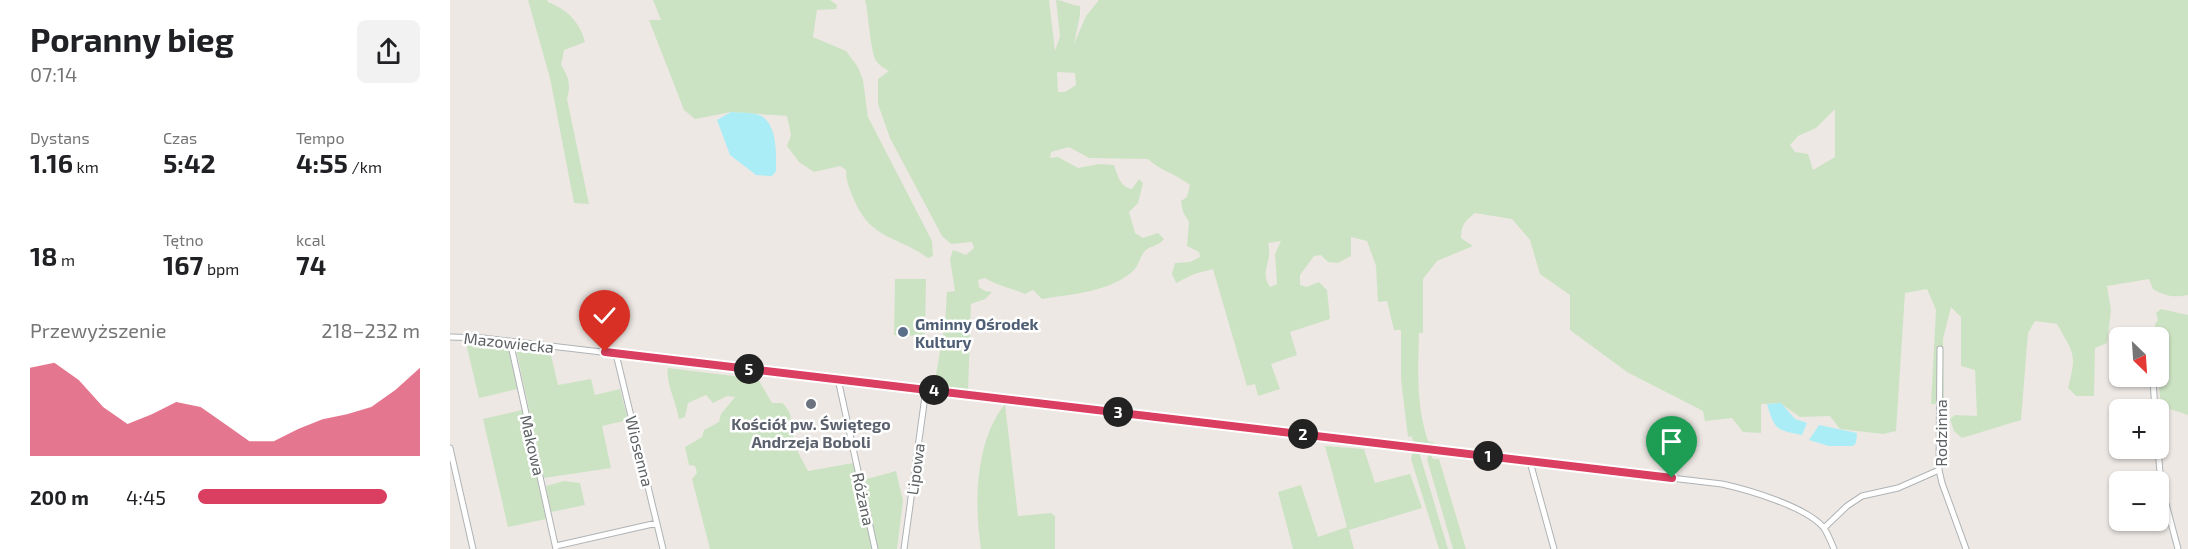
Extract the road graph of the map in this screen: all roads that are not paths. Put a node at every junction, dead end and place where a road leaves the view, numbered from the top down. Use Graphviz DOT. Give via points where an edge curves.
graph roads {
  1 [pos="450,337"];
  2 [pos="510,342"];
  3 [pos="1940,349"];
  4 [pos="616,354"];
  5 [pos="838,379"];
  6 [pos="926,389"];
  7 [pos="450,448"];
  8 [pos="2159,459"];
  9 [pos="1530,462"];
  10 [pos="1939,470"];
  11 [pos="657,523"];
  12 [pos="1824,528"];
  13 [pos="556,548"];
  14 [pos="473,549"];
  15 [pos="663,549"];
  16 [pos="875,549"];
  17 [pos="904,549"];
  18 [pos="1554,549"];
  19 [pos="1834,549"];
  20 [pos="1966,549"];
  21 [pos="2178,549"];
  1 -- 2 [label="street, Mazowiecka"];
  2 -- 4 [label="street, Mazowiecka"];
  2 -- 13 [label="street, Makowa"];
  3 -- 10 [label="street, Rodzinna"];
  4 -- 5 [label="street, Mazowiecka"];
  4 -- 11 [label="street, Wiosenna"];
  5 -- 6 [label="street, Mazowiecka"];
  5 -- 16 [label="street, Różana"];
  6 -- 9 [label="street, Mazowiecka"];
  6 -- 17 [label="street, Lipowa"];
  7 -- 14 [label="street"];
  8 -- 21 [label="street" via="2161,485"];
  9 -- 12 [label="street, Mazowiecka" via="1743,489 1805,513"];
  9 -- 18 [label="street"];
  10 -- 12 [label="street" via="1898,488 1862,496"];
  10 -- 20 [label="street, Rodzinna"];
  11 -- 13 [label="street"];
  11 -- 15 [label="street, Wiosenna"];
  12 -- 19 [label="street"];
}
